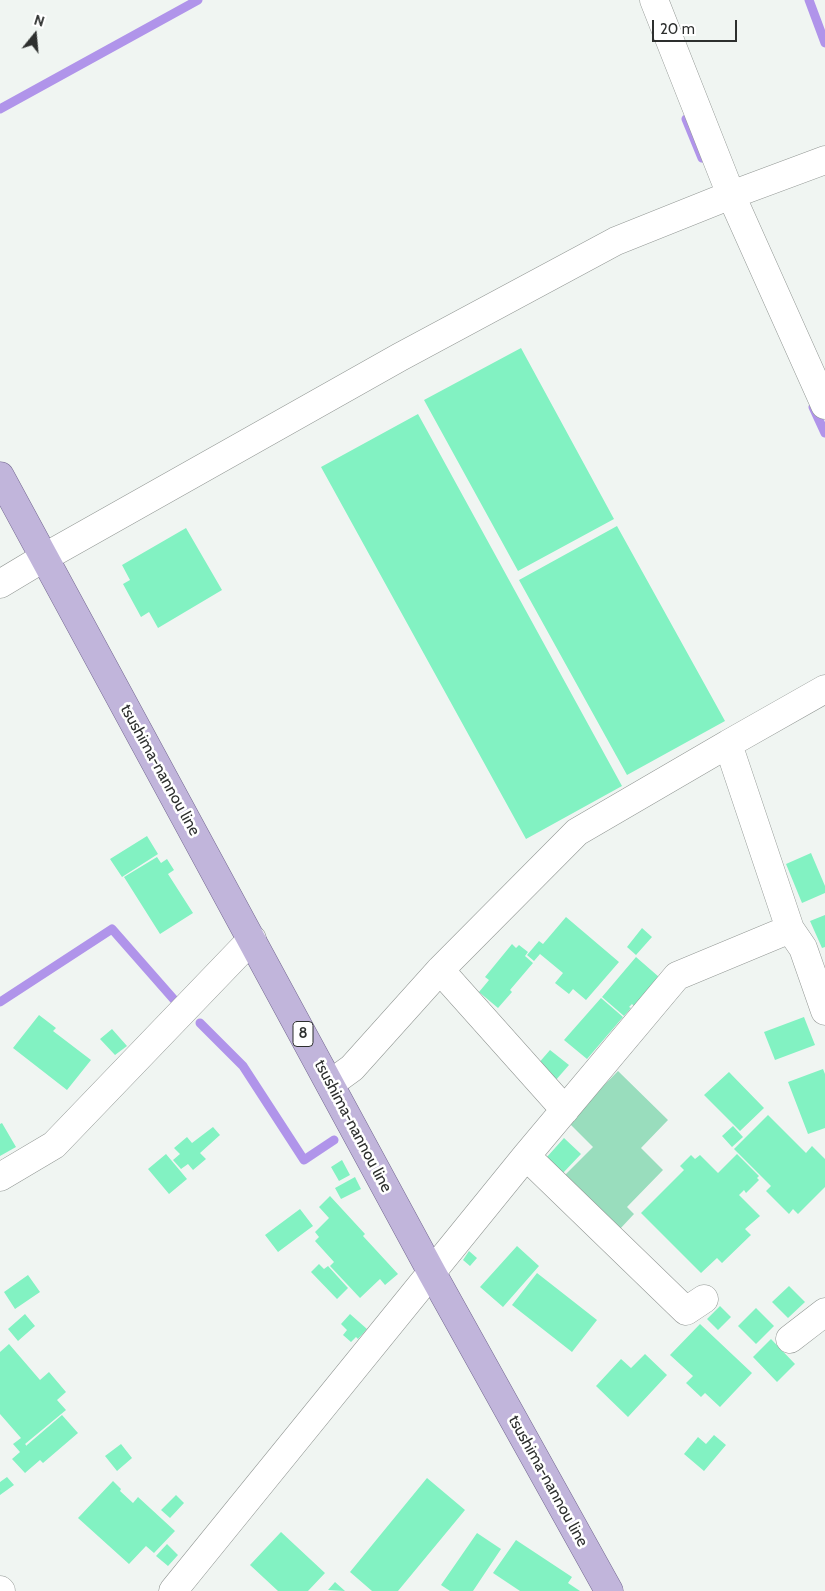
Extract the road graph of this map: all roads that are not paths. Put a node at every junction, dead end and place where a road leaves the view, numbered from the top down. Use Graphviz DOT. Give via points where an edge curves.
graph roads {
  1 [pos="654,0"];
  2 [pos="825,160"];
  3 [pos="731,195"];
  4 [pos="825,405"];
  5 [pos="0,476"];
  6 [pos="45,558"];
  7 [pos="0,584"];
  8 [pos="825,689"];
  9 [pos="728,744"];
  10 [pos="790,928"];
  11 [pos="252,939"];
  12 [pos="440,970"];
  13 [pos="825,1011"];
  14 [pos="330,1084"];
  15 [pos="564,1110"];
  16 [pos="526,1156"];
  17 [pos="0,1177"];
  18 [pos="432,1273"];
  19 [pos="704,1299"];
  20 [pos="825,1312"];
  21 [pos="790,1339"];
  22 [pos="172,1591"];
  23 [pos="609,1591"];
  1 -- 3 [label="street"];
  2 -- 3 [label="street"];
  3 -- 4 [label="street"];
  3 -- 6 [label="street" via="616,241 400,357"];
  5 -- 6 [label="main road, tsushima-nannou line / 8"];
  6 -- 7 [label="street"];
  6 -- 11 [label="main road, tsushima-nannou line / 8"];
  8 -- 9 [label="street"];
  9 -- 10 [label="street"];
  9 -- 12 [label="street" via="577,832"];
  10 -- 13 [label="street" via="803,948"];
  10 -- 15 [label="street" via="677,976"];
  11 -- 14 [label="main road, tsushima-nannou line / 8"];
  11 -- 17 [label="street" via="54,1146"];
  12 -- 14 [label="street" via="352,1068"];
  12 -- 15 [label="street"];
  14 -- 18 [label="main road, tsushima-nannou line / 8"];
  15 -- 16 [label="street"];
  16 -- 18 [label="street"];
  16 -- 19 [label="street" via="686,1311"];
  18 -- 22 [label="street"];
  18 -- 23 [label="main road, tsushima-nannou line / 8"];
  20 -- 21 [label="street"];
}
